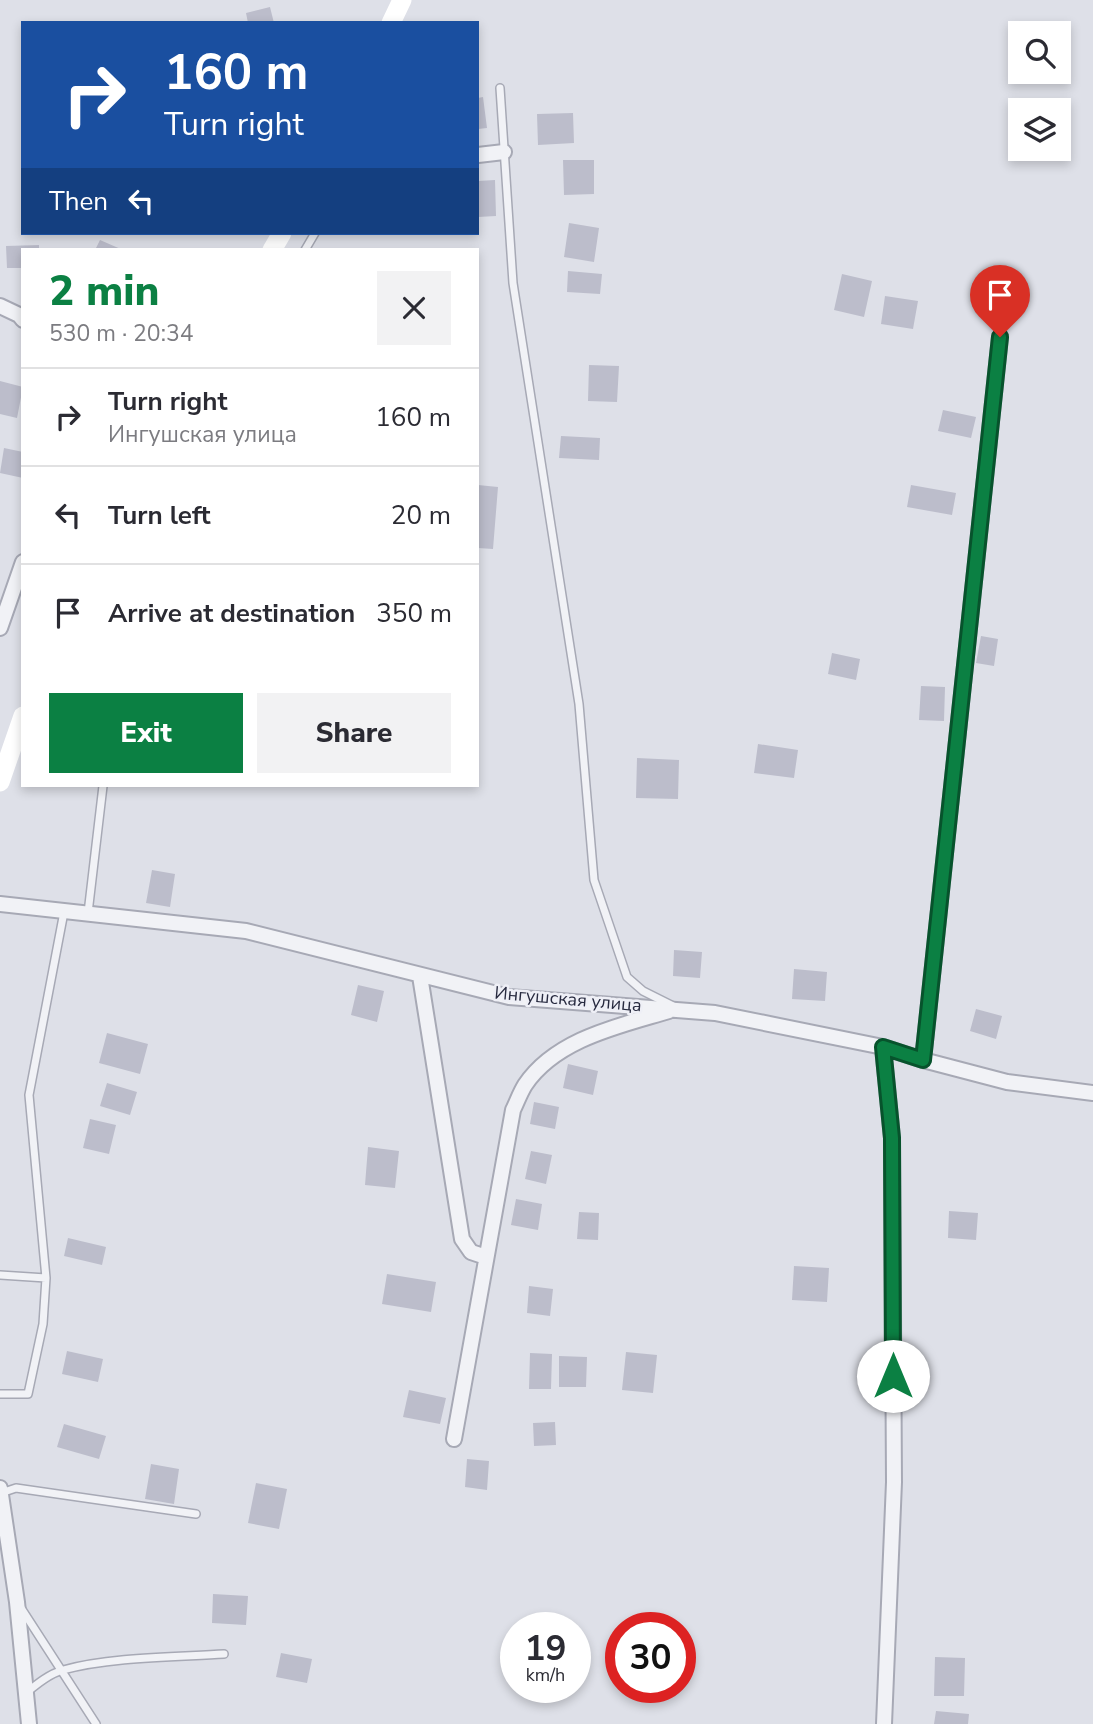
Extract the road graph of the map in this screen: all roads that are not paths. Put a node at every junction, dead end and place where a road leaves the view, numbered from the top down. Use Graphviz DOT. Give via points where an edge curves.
graph roads {
  1 [pos="402,0"];
  2 [pos="392,21"];
  3 [pos="500,88"];
  4 [pos="504,152"];
  5 [pos="479,155"];
  6 [pos="0,306"];
  7 [pos="21,318"];
  8 [pos="1000,337"];
  9 [pos="21,568"];
  10 [pos="0,628"];
  11 [pos="21,722"];
  12 [pos="0,782"];
  13 [pos="103,787"];
  14 [pos="0,904"];
  15 [pos="64,911"];
  16 [pos="88,914"];
  17 [pos="420,976"];
  18 [pos="678,1009"];
  19 [pos="883,1047"];
  20 [pos="923,1060"];
  21 [pos="1093,1093"];
  22 [pos="486,1257"];
  23 [pos="0,1275"];
  24 [pos="46,1278"];
  25 [pos="0,1394"];
  26 [pos="454,1438"];
  27 [pos="1,1490"];
  28 [pos="196,1514"];
  29 [pos="16,1602"];
  30 [pos="224,1654"];
  31 [pos="62,1671"];
  32 [pos="26,1693"];
  33 [pos="29,1724"];
  34 [pos="96,1724"];
  35 [pos="884,1724"];
  1 -- 2 [label="main road"];
  3 -- 4 [label="lane"];
  4 -- 5 [label="street"];
  4 -- 18 [label="lane" via="513,283 579,704 594,880 627,977"];
  6 -- 7 [label="street"];
  8 -- 20 [label="street"];
  9 -- 10 [label="street"];
  11 -- 12 [label="main road"];
  13 -- 16 [label="lane"];
  14 -- 15 [label="street, Ингушская улица"];
  15 -- 16 [label="street, Ингушская улица"];
  15 -- 24 [label="lane" via="29,1095"];
  16 -- 17 [label="street, Ингушская улица" via="246,931"];
  17 -- 18 [label="street, Ингушская улица" via="509,997"];
  17 -- 22 [label="street" via="462,1239 471,1252"];
  18 -- 19 [label="street, Ингушская улица"];
  18 -- 22 [label="street" via="576,1043 553,1057 523,1087 513,1110"];
  19 -- 20 [label="street, Ингушская улица"];
  19 -- 35 [label="street" via="892,1138 894,1468"];
  20 -- 21 [label="street, Ингушская улица" via="1007,1082"];
  22 -- 26 [label="street"];
  23 -- 24 [label="lane"];
  24 -- 25 [label="lane" via="43,1324 28,1394"];
  27 -- 28 [label="lane"];
  27 -- 29 [label="street"];
  29 -- 31 [label="lane"];
  29 -- 32 [label="street"];
  30 -- 31 [label="lane"];
  31 -- 32 [label="lane"];
  31 -- 34 [label="lane"];
  32 -- 33 [label="street"];
}
